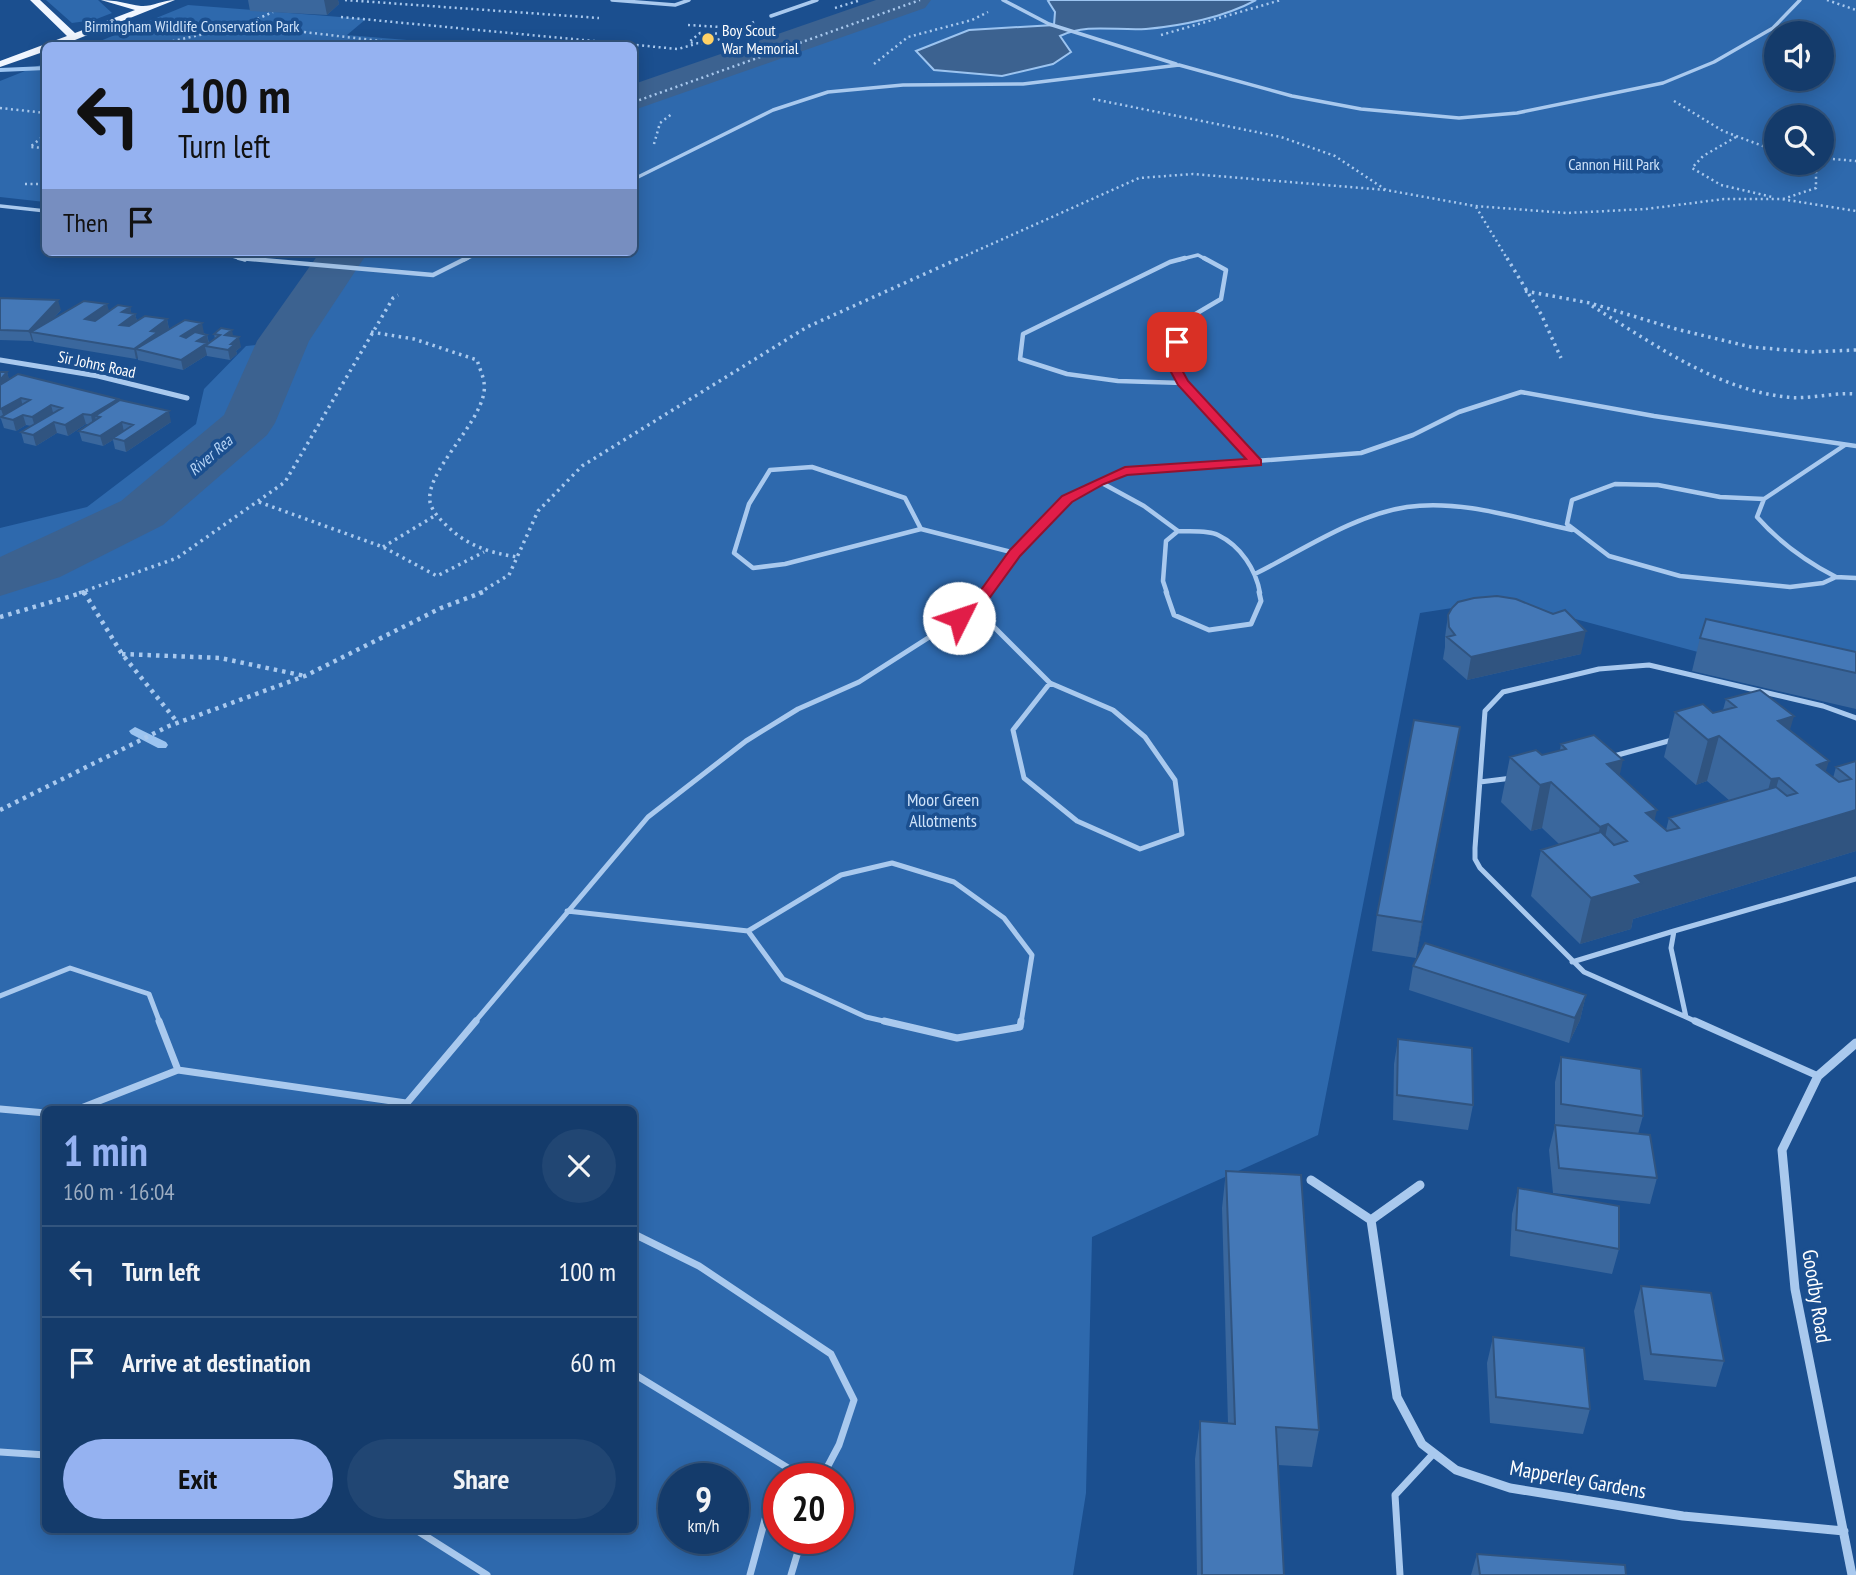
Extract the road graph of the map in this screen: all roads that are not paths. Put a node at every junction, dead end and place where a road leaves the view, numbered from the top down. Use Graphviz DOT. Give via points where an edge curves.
graph roads {
  1 [pos="35,0"];
  2 [pos="106,0"];
  3 [pos="170,0"];
  4 [pos="612,0"];
  5 [pos="689,0"];
  6 [pos="817,0"];
  7 [pos="1800,0"];
  8 [pos="1004,1"];
  9 [pos="144,9"];
  10 [pos="771,16"];
  11 [pos="73,37"];
  12 [pos="59,42"];
  13 [pos="42,48"];
  14 [pos="3,63"];
  15 [pos="1179,65"];
  16 [pos="637,178"];
  17 [pos="0,206"];
  18 [pos="42,211"];
  19 [pos="232,256"];
  20 [pos="472,256"];
  21 [pos="0,360"];
  22 [pos="1183,383"];
  23 [pos="187,398"];
  24 [pos="1845,445"];
  25 [pos="1856,446"];
  26 [pos="1256,462"];
  27 [pos="1100,482"];
  28 [pos="1764,499"];
  29 [pos="921,529"];
  30 [pos="1575,530"];
  31 [pos="1178,531"];
  32 [pos="1015,553"];
  33 [pos="1255,574"];
  34 [pos="1836,577"];
  35 [pos="1856,578"];
  36 [pos="975,608"];
  37 [pos="1050,683"];
  38 [pos="1856,718"];
  39 [pos="1678,738"];
  40 [pos="1603,760"];
  41 [pos="1517,777"];
  42 [pos="1480,782"];
  43 [pos="1856,879"];
  44 [pos="567,911"];
  45 [pos="748,931"];
  46 [pos="1674,931"];
  47 [pos="1572,962"];
  48 [pos="0,996"];
  49 [pos="1686,1017"];
  50 [pos="1856,1043"];
  51 [pos="178,1070"];
  52 [pos="1818,1076"];
  53 [pos="86,1106"];
  54 [pos="404,1106"];
  55 [pos="0,1109"];
  56 [pos="42,1113"];
  57 [pos="1311,1180"];
  58 [pos="1420,1185"];
  59 [pos="1370,1220"];
  60 [pos="637,1235"];
  61 [pos="637,1376"];
  62 [pos="0,1452"];
  63 [pos="1434,1453"];
  64 [pos="42,1455"];
  65 [pos="780,1463"];
  66 [pos="829,1463"];
  67 [pos="763,1527"];
  68 [pos="1843,1531"];
  69 [pos="421,1533"];
  70 [pos="798,1554"];
  71 [pos="487,1575"];
  72 [pos="750,1575"];
  73 [pos="792,1575"];
  74 [pos="1400,1575"];
  75 [pos="1852,1575"];
  1 -- 11 [label="main road"];
  2 -- 9 [label="main road"];
  3 -- 9 [label="main road"];
  4 -- 5 [label="lane" via="675,5"];
  6 -- 10 [label="lane"];
  7 -- 15 [label="lane" via="1773,28 1714,62 1663,83 1530,111 1459,118 1360,110"];
  8 -- 15 [label="lane" via="1049,24"];
  9 -- 11 [label="main road"];
  11 -- 12 [label="main road"];
  13 -- 14 [label="main road"];
  15 -- 16 [label="lane" via="1024,84 903,85 828,92 773,110"];
  17 -- 18 [label="lane"];
  19 -- 20 [label="lane" via="433,275"];
  21 -- 23 [label="street, Sir Johns Road" via="97,376"];
  22 -- 22 [label="lane" via="1171,361 1182,322 1221,299 1226,270 1198,255 1170,262 1023,334 1020,359 1067,374"];
  22 -- 26 [label="lane"];
  24 -- 25 [label="lane"];
  24 -- 26 [label="lane" via="1521,392 1361,453"];
  24 -- 28 [label="lane"];
  26 -- 27 [label="lane" via="1125,471"];
  27 -- 31 [label="lane"];
  27 -- 32 [label="lane" via="1067,499"];
  28 -- 30 [label="lane" via="1615,484 1572,500 1567,524"];
  28 -- 34 [label="lane" via="1757,517 1773,537 1796,556"];
  29 -- 29 [label="lane" via="905,498 812,467 770,470 749,504 734,552 753,568"];
  29 -- 32 [label="lane"];
  30 -- 33 [label="lane" via="1451,508 1408,507 1369,519"];
  30 -- 34 [label="lane" via="1609,556 1680,576 1790,587"];
  31 -- 33 [label="lane" via="1217,534 1243,555"];
  31 -- 33 [label="lane" via="1166,541 1163,581 1174,615 1209,630 1251,624 1261,601"];
  32 -- 36 [label="lane"];
  34 -- 35 [label="lane"];
  36 -- 37 [label="lane"];
  36 -- 44 [label="lane" via="859,681 746,741 648,817"];
  37 -- 37 [label="lane" via="1114,710 1145,737 1175,780 1182,834 1140,849 1077,821 1024,778 1013,730"];
  38 -- 42 [label="lane" via="1665,667 1617,666 1503,692 1492,701 1485,711"];
  39 -- 40 [label="lane"];
  41 -- 42 [label="lane"];
  42 -- 47 [label="lane" via="1475,859"];
  43 -- 46 [label="lane"];
  44 -- 45 [label="lane"];
  44 -- 54 [label="lane"];
  45 -- 45 [label="lane" via="841,875 892,863 954,882 1004,918 1032,955 1020,1027 957,1038 866,1017 783,979"];
  46 -- 47 [label="lane"];
  46 -- 49 [label="lane" via="1671,948"];
  47 -- 49 [label="lane" via="1584,972"];
  48 -- 51 [label="lane" via="70,968 149,994"];
  49 -- 52 [label="lane"];
  50 -- 52 [label="street, Goodby Road"];
  51 -- 53 [label="lane"];
  51 -- 54 [label="lane"];
  52 -- 68 [label="street, Goodby Road" via="1782,1150 1795,1289"];
  55 -- 56 [label="lane"];
  57 -- 59 [label="street"];
  58 -- 59 [label="street"];
  59 -- 63 [label="street, Mapperley Gardens" via="1397,1397 1422,1444"];
  60 -- 66 [label="lane" via="699,1266 831,1354 853,1400"];
  61 -- 65 [label="lane"];
  62 -- 64 [label="lane"];
  63 -- 68 [label="street, Mapperley Gardens" via="1456,1470 1510,1488 1684,1516"];
  63 -- 74 [label="lane" via="1395,1495"];
  67 -- 72 [label="lane"];
  68 -- 75 [label="street, Goodby Road"];
  69 -- 71 [label="lane"];
  70 -- 73 [label="lane"];
}
